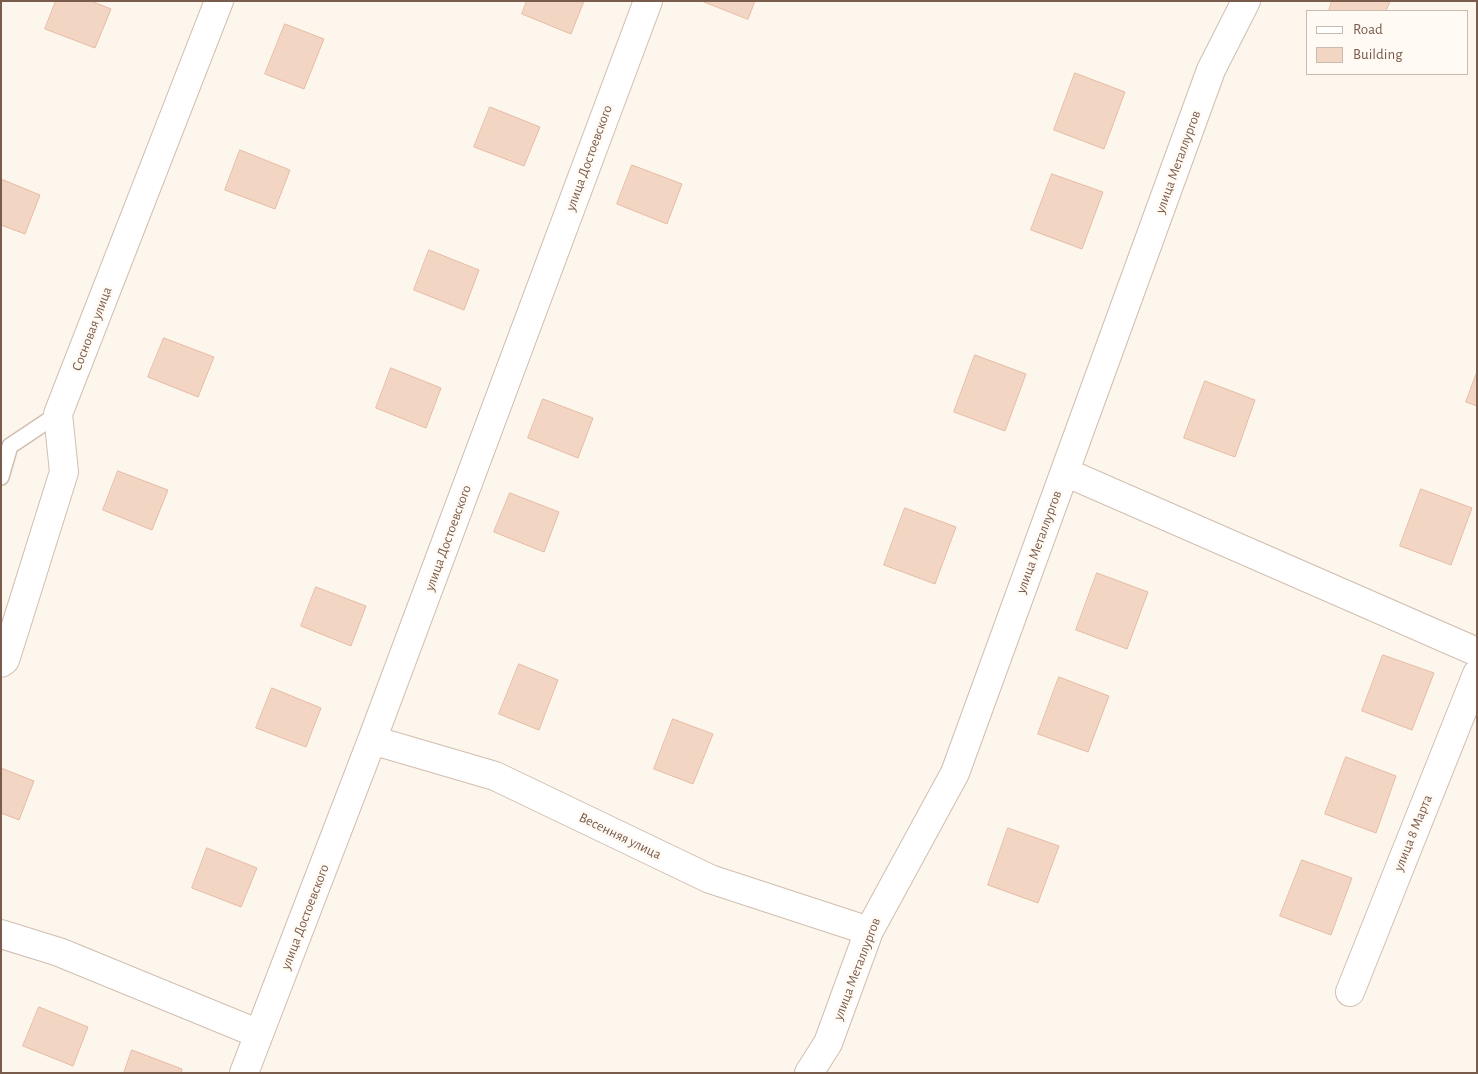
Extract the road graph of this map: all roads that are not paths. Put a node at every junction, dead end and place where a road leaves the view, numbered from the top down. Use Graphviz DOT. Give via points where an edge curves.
graph roads {
  1 [pos="219,1"];
  2 [pos="648,1"];
  3 [pos="1246,1"];
  4 [pos="58,414"];
  5 [pos="1065,472"];
  6 [pos="1,477"];
  7 [pos="1,610"];
  8 [pos="13,635"];
  9 [pos="1477,652"];
  10 [pos="1,664"];
  11 [pos="1477,674"];
  12 [pos="372,740"];
  13 [pos="869,931"];
  14 [pos="1,934"];
  15 [pos="1350,992"];
  16 [pos="259,1034"];
  17 [pos="244,1073"];
  18 [pos="809,1073"];
  1 -- 4 [label="street, Сосновая улица"];
  2 -- 12 [label="street, улица Достоевского"];
  3 -- 5 [label="street, улица Металлургов" via="1211,70"];
  4 -- 6 [label="lane" via="10,446"];
  4 -- 8 [label="street, Сосновая улица" via="64,472"];
  5 -- 9 [label="street"];
  5 -- 13 [label="street, улица Металлургов" via="955,773"];
  7 -- 8 [label="street"];
  8 -- 10 [label="street, Сосновая улица"];
  11 -- 15 [label="street, улица 8 Марта"];
  12 -- 13 [label="street, Весенняя улица" via="495,776 710,879"];
  12 -- 16 [label="street, улица Достоевского"];
  13 -- 18 [label="street, улица Металлургов" via="828,1043"];
  14 -- 16 [label="street" via="59,952"];
  16 -- 17 [label="street, улица Достоевского"];
}
